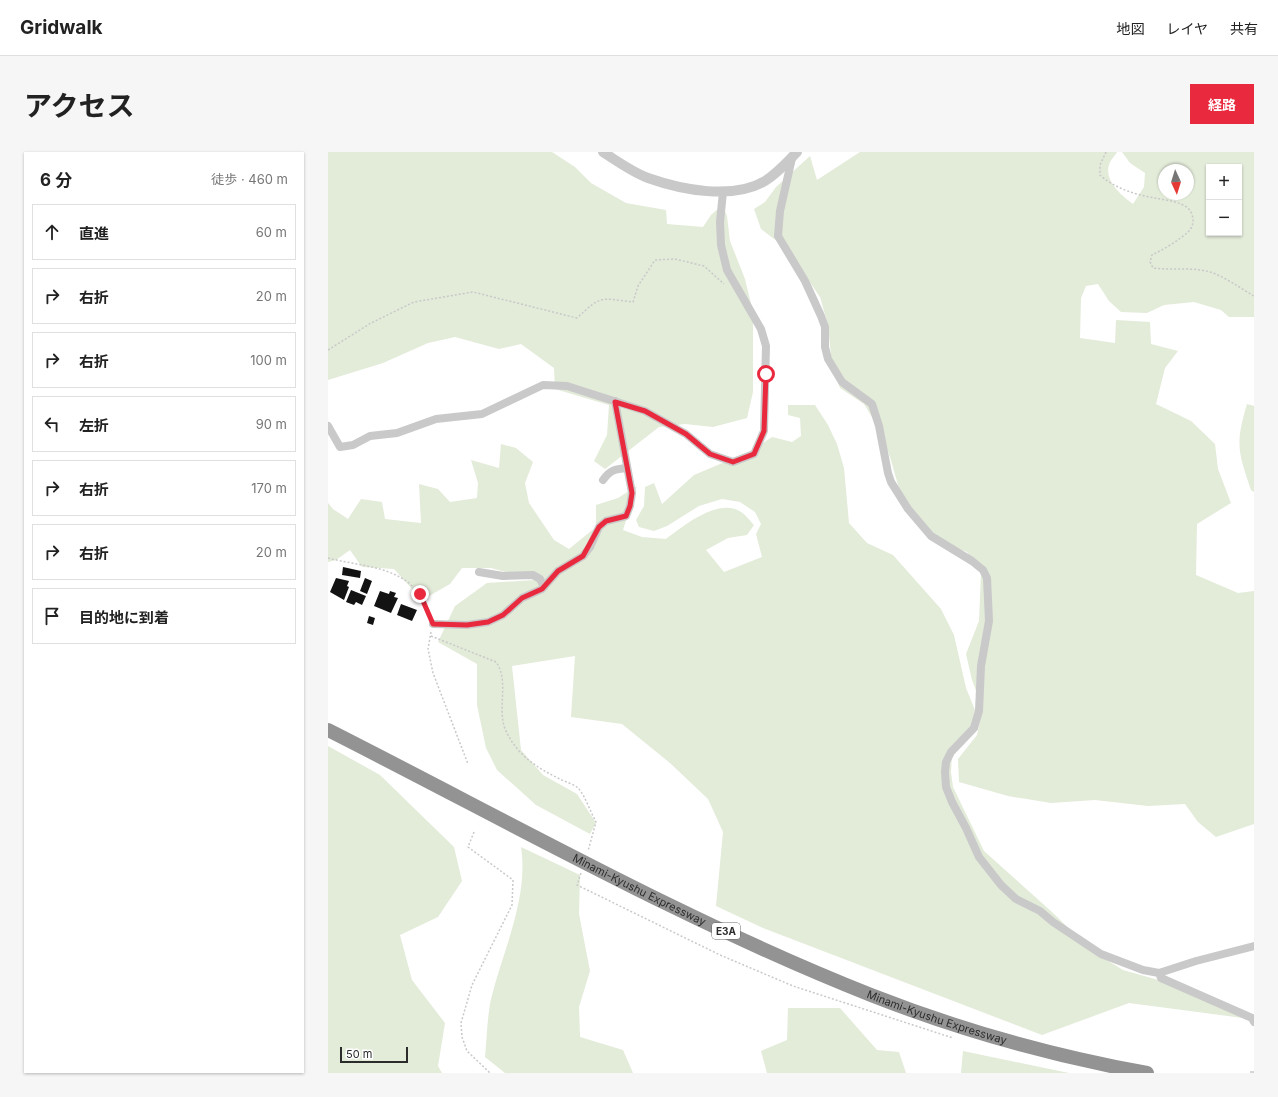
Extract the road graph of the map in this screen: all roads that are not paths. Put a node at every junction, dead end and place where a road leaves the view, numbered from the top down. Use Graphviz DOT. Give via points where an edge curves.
graph roads {
  1 [pos="603,152"];
  2 [pos="795,155"];
  3 [pos="723,192"];
  4 [pos="615,402"];
  5 [pos="328,426"];
  6 [pos="627,468"];
  7 [pos="603,480"];
  8 [pos="479,572"];
  9 [pos="544,587"];
  10 [pos="433,624"];
  11 [pos="328,730"];
  12 [pos="1254,946"];
  13 [pos="1159,973"];
  14 [pos="1254,1022"];
  15 [pos="1147,1073"];
  1 -- 3 [label="street" via="648,178"];
  2 -- 3 [label="street" via="766,180 740,191"];
  2 -- 13 [label="street" via="780,211 778,236 805,281 821,316 825,327 828,359 842,382 872,404 891,482 908,509 931,536 972,561 983,570 987,578 989,621 981,666 979,711 974,728 951,752 946,762 946,787 952,802 979,857 1001,885 1016,899 1040,911 1101,954 1143,970"];
  3 -- 4 [label="street" via="721,245 727,270 761,329 766,346 764,431 754,454 733,462 710,454 686,434 645,411"];
  4 -- 5 [label="street" via="567,386 543,385 482,414 436,419 397,433 370,436 353,445 340,447"];
  4 -- 6 [label="street"];
  6 -- 7 [label="street" via="615,469"];
  6 -- 9 [label="street" via="632,493 626,516 606,521 583,556 558,571"];
  8 -- 9 [label="street" via="503,576 533,576 540,579"];
  9 -- 10 [label="street" via="522,598 503,615 488,622 467,625"];
  11 -- 15 [label="highway, Minami-Kyushu Expressway / E3A" via="650,895 872,996 1050,1052"];
  12 -- 13 [label="street"];
  13 -- 14 [label="street" via="1161,978 1252,1018"];
}
